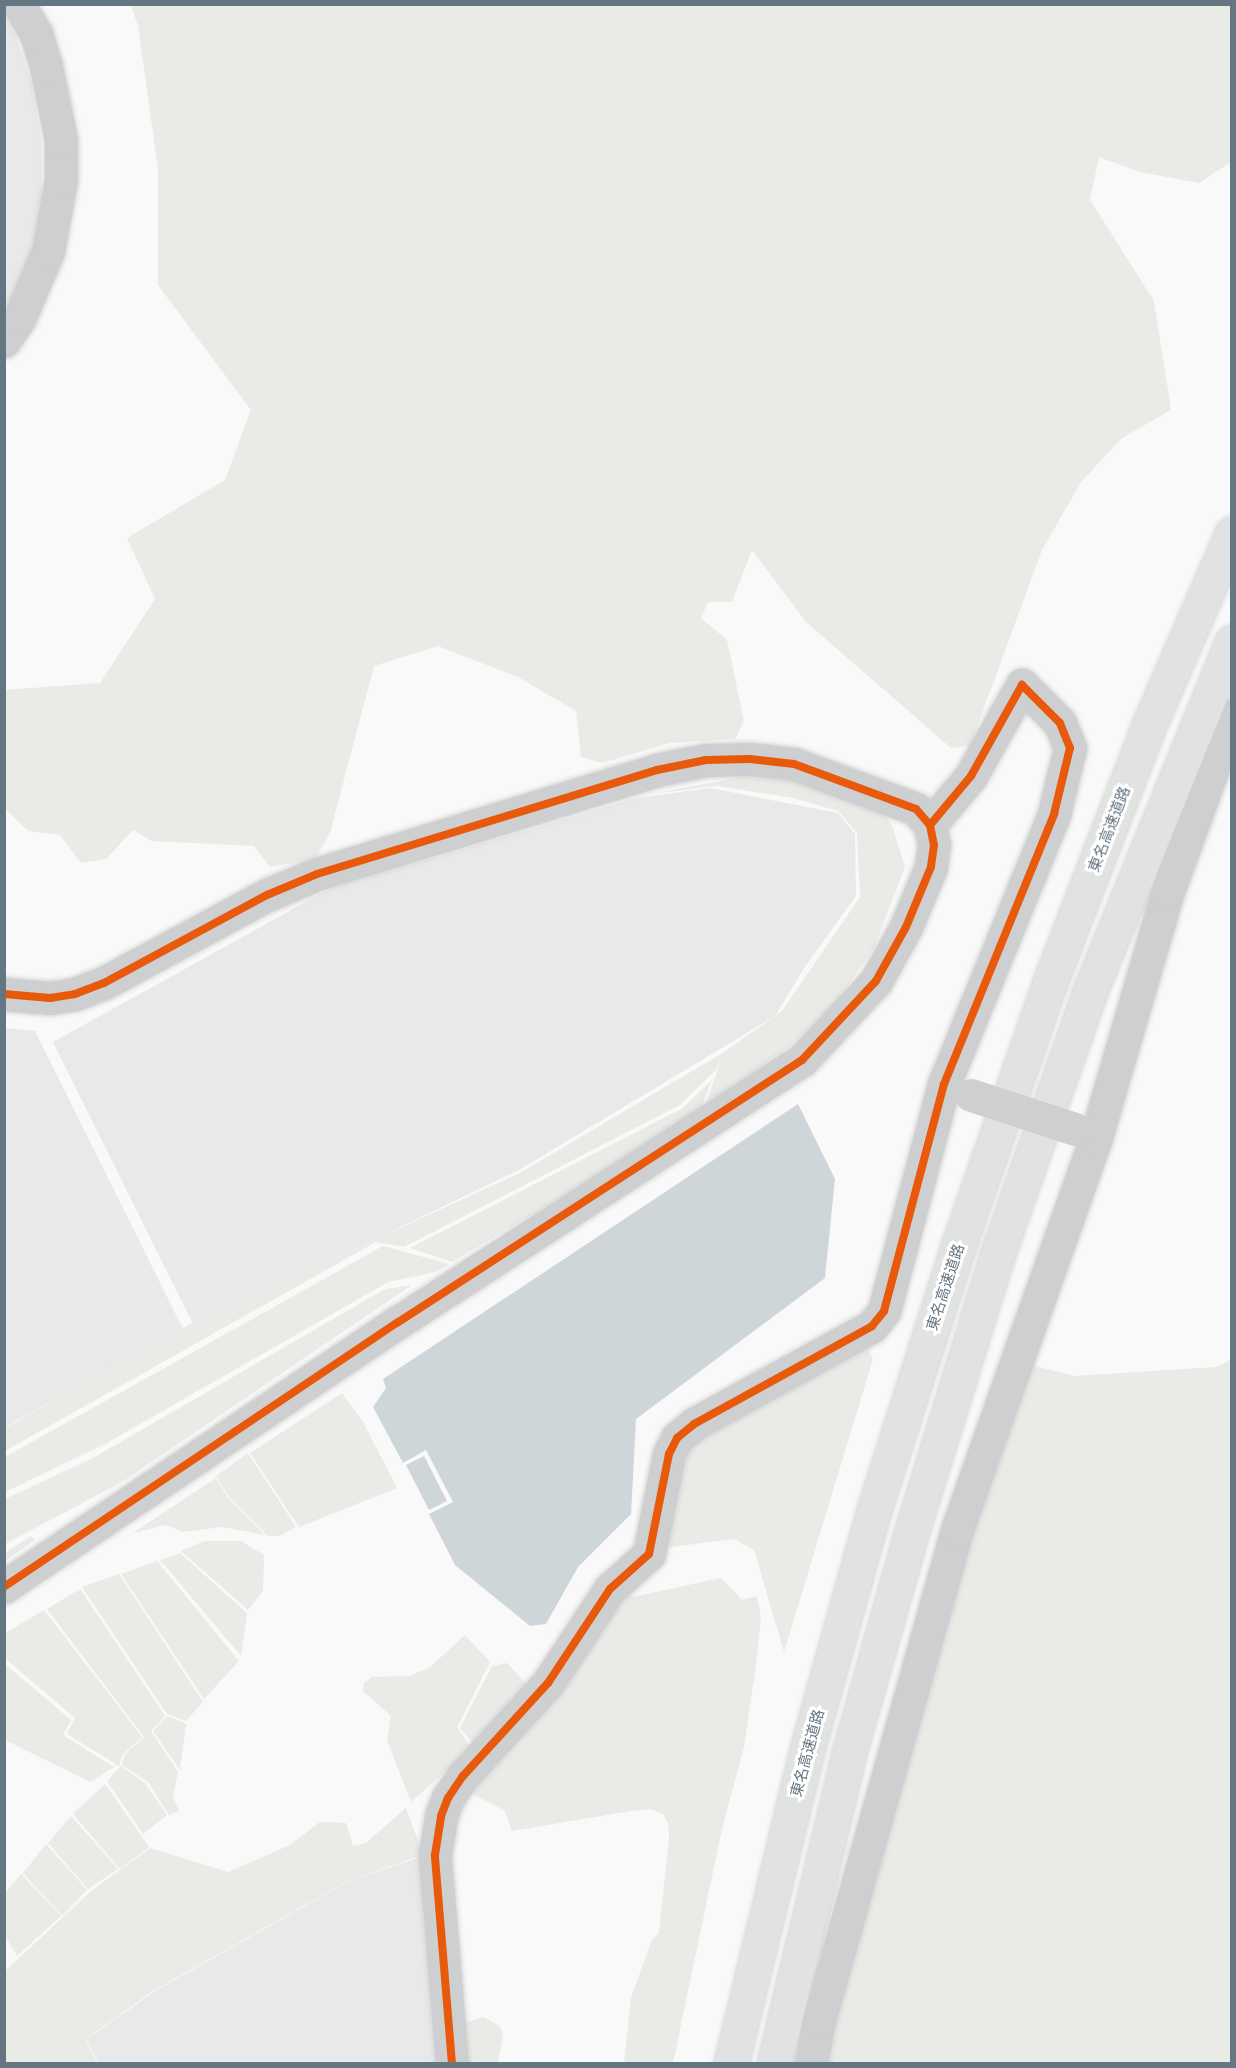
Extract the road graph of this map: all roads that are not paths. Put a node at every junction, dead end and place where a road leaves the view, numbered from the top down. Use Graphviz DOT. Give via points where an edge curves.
graph roads {
  1 [pos="19,4"];
  2 [pos="4,341"];
  3 [pos="1232,534"];
  4 [pos="1232,642"];
  5 [pos="1232,716"];
  6 [pos="930,825"];
  7 [pos="4,994"];
  8 [pos="958,1090"];
  9 [pos="1085,1133"];
  10 [pos="4,1587"];
  11 [pos="452,2064"];
  12 [pos="731,2064"];
  13 [pos="774,2064"];
  14 [pos="811,2064"];
  1 -- 2 [label="street" via="36,34 46,66 61,140 61,180 48,251 19,320"];
  3 -- 12 [label="highway, 東名高速道路" via="1147,730 1062,950 960,1241 875,1507 807,1750"];
  4 -- 13 [label="highway" via="1089,994 998,1253 915,1521 848,1757"];
  5 -- 9 [label="street"];
  6 -- 7 [label="street" via="916,808 794,764 706,760 657,770 317,874 267,895 104,983 75,994 50,998"];
  6 -- 8 [label="street" via="971,776 1022,685 1060,723 1070,748 1054,814"];
  6 -- 10 [label="street" via="934,845 931,867 906,927 876,981 802,1060 398,1322"];
  8 -- 9 [label="street, bridge"];
  8 -- 11 [label="street" via="884,1311 872,1326 694,1424 677,1438 669,1454 649,1554 610,1589 548,1683 463,1776 448,1798 435,1855"];
  9 -- 14 [label="street" via="957,1530 819,2021"];
}
